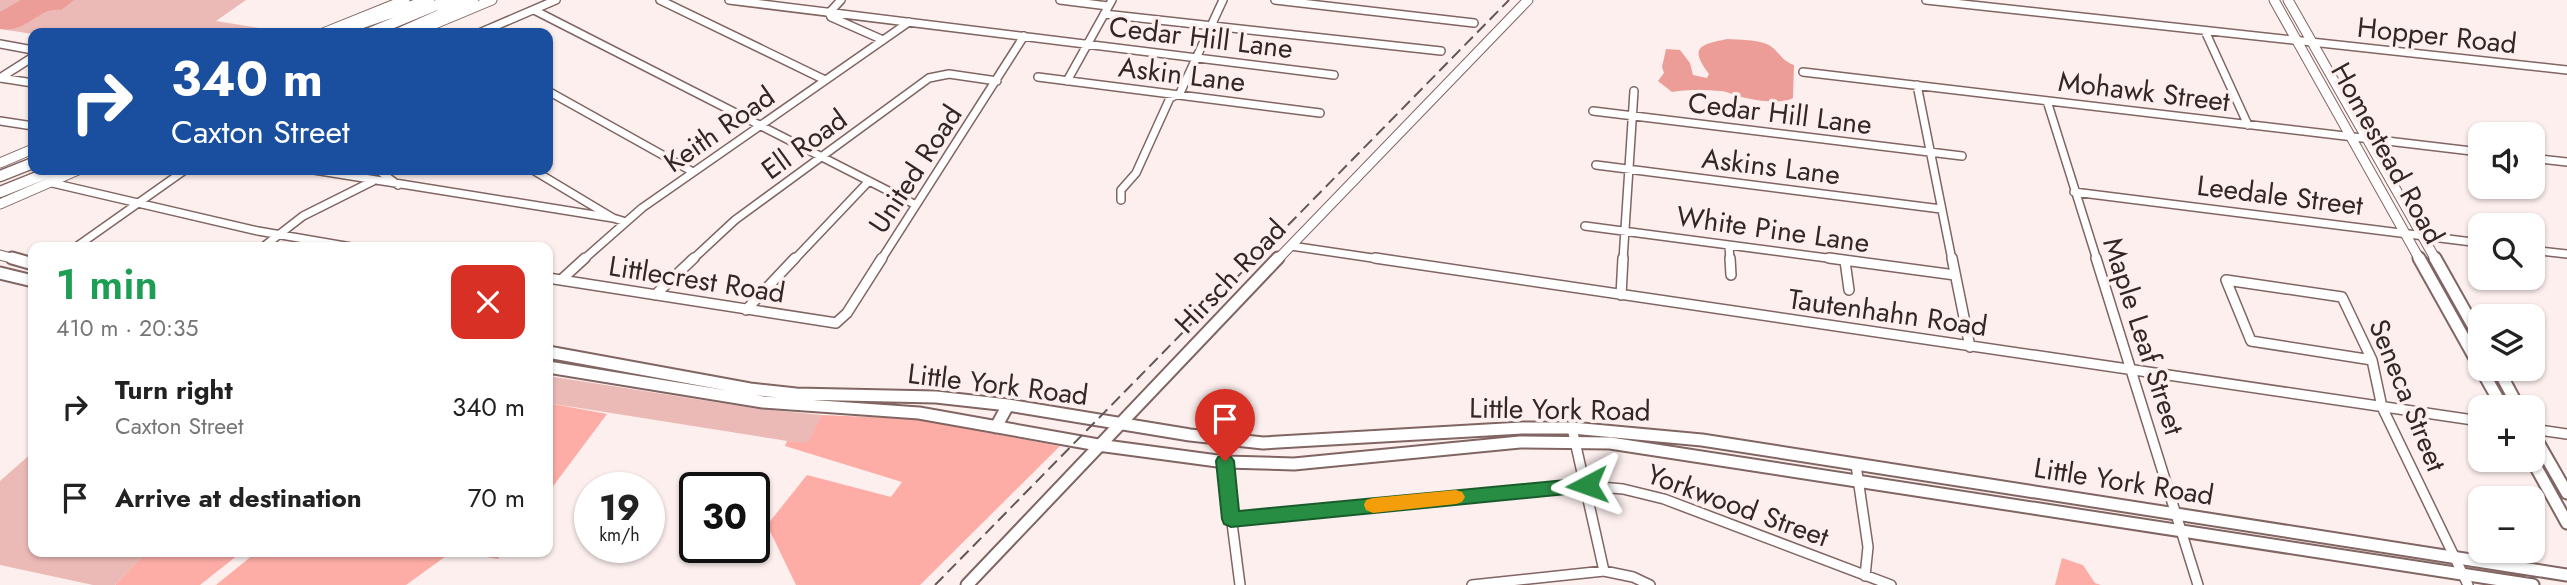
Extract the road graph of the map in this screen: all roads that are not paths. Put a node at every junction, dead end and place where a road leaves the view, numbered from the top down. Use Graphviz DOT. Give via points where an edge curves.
graph roads {
  1 [pos="405,0"];
  2 [pos="429,0"];
  3 [pos="449,0"];
  4 [pos="464,0"];
  5 [pos="473,0"];
  6 [pos="492,0"];
  7 [pos="556,0"];
  8 [pos="660,0"];
  9 [pos="729,0"];
  10 [pos="841,0"];
  11 [pos="1060,0"];
  12 [pos="1223,0"];
  13 [pos="1275,0"];
  14 [pos="1528,0"];
  15 [pos="1926,0"];
  16 [pos="2274,0"];
  17 [pos="2288,0"];
  18 [pos="1110,3"];
  19 [pos="534,10"];
  20 [pos="829,13"];
  21 [pos="1104,14"];
  22 [pos="909,22"];
  23 [pos="1474,23"];
  24 [pos="1211,26"];
  25 [pos="335,28"];
  26 [pos="346,28"];
  27 [pos="360,28"];
  28 [pos="381,28"];
  29 [pos="396,28"];
  30 [pos="410,28"];
  31 [pos="425,28"];
  32 [pos="491,28"];
  33 [pos="2205,31"];
  34 [pos="1024,36"];
  35 [pos="883,40"];
  36 [pos="2297,41"];
  37 [pos="2310,42"];
  38 [pos="0,44"];
  39 [pos="1087,44"];
  40 [pos="28,49"];
  41 [pos="1441,51"];
  42 [pos="1196,58"];
  43 [pos="28,60"];
  44 [pos="2567,70"];
  45 [pos="1803,72"];
  46 [pos="1334,75"];
  47 [pos="1038,77"];
  48 [pos="0,78"];
  49 [pos="825,80"];
  50 [pos="998,80"];
  51 [pos="1067,81"];
  52 [pos="28,82"];
  53 [pos="1917,85"];
  54 [pos="2325,90"];
  55 [pos="1634,91"];
  56 [pos="2339,92"];
  57 [pos="553,94"];
  58 [pos="1175,95"];
  59 [pos="2047,101"];
  60 [pos="1592,111"];
  61 [pos="1320,113"];
  62 [pos="1632,116"];
  63 [pos="0,121"];
  64 [pos="28,125"];
  65 [pos="2248,125"];
  66 [pos="761,126"];
  67 [pos="2351,137"];
  68 [pos="2365,138"];
  69 [pos="28,151"];
  70 [pos="2468,151"];
  71 [pos="1931,152"];
  72 [pos="1962,156"];
  73 [pos="822,158"];
  74 [pos="2545,159"];
  75 [pos="2567,162"];
  76 [pos="0,163"];
  77 [pos="28,165"];
  78 [pos="1596,165"];
  79 [pos="1628,169"];
  80 [pos="693,172"];
  81 [pos="178,175"];
  82 [pos="341,175"];
  83 [pos="385,175"];
  84 [pos="541,175"];
  85 [pos="0,176"];
  86 [pos="41,176"];
  87 [pos="2376,180"];
  88 [pos="373,181"];
  89 [pos="869,181"];
  90 [pos="2391,182"];
  91 [pos="0,184"];
  92 [pos="398,184"];
  93 [pos="2074,191"];
  94 [pos="0,195"];
  95 [pos="1121,200"];
  96 [pos="0,204"];
  97 [pos="137,204"];
  98 [pos="916,205"];
  99 [pos="1941,209"];
  100 [pos="613,218"];
  101 [pos="626,222"];
  102 [pos="1585,226"];
  103 [pos="1625,232"];
  104 [pos="2406,234"];
  105 [pos="277,235"];
  106 [pos="2423,236"];
  107 [pos="83,242"];
  108 [pos="269,242"];
  109 [pos="320,242"];
  110 [pos="2468,242"];
  111 [pos="1290,246"];
  112 [pos="1729,246"];
  113 [pos="2545,251"];
  114 [pos="2567,254"];
  115 [pos="0,256"];
  116 [pos="1845,261"];
  117 [pos="28,263"];
  118 [pos="0,273"];
  119 [pos="1731,275"];
  120 [pos="1955,275"];
  121 [pos="553,279"];
  122 [pos="28,280"];
  123 [pos="561,280"];
  124 [pos="1849,290"];
  125 [pos="655,295"];
  126 [pos="1621,295"];
  127 [pos="746,310"];
  128 [pos="2468,318"];
  129 [pos="838,321"];
  130 [pos="2454,322"];
  131 [pos="2468,324"];
  132 [pos="1970,347"];
  133 [pos="2468,347"];
  134 [pos="553,353"];
  135 [pos="2372,360"];
  136 [pos="553,368"];
  137 [pos="2130,370"];
  138 [pos="1008,405"];
  139 [pos="2382,407"];
  140 [pos="2468,419"];
  141 [pos="1118,424"];
  142 [pos="996,427"];
  143 [pos="1572,428"];
  144 [pos="2545,431"];
  145 [pos="2567,434"];
  146 [pos="1670,437"];
  147 [pos="1225,439"];
  148 [pos="1577,441"];
  149 [pos="1098,445"];
  150 [pos="1738,446"];
  151 [pos="1669,452"];
  152 [pos="2545,453"];
  153 [pos="1225,461"];
  154 [pos="1738,462"];
  155 [pos="1856,464"];
  156 [pos="2539,472"];
  157 [pos="1857,480"];
  158 [pos="1587,485"];
  159 [pos="2012,488"];
  160 [pos="2045,493"];
  161 [pos="2567,493"];
  162 [pos="2016,504"];
  163 [pos="2048,509"];
  164 [pos="2175,513"];
  165 [pos="1231,519"];
  166 [pos="2567,523"];
  167 [pos="2180,529"];
  168 [pos="2452,556"];
  169 [pos="1604,571"];
  170 [pos="2567,575"];
  171 [pos="1865,576"];
  172 [pos="2466,579"];
  173 [pos="1530,582"];
  174 [pos="967,585"];
  175 [pos="1240,585"];
  176 [pos="1472,585"];
  177 [pos="1650,585"];
  178 [pos="1891,585"];
  179 [pos="2198,585"];
  180 [pos="2533,585"];
  1 -- 25 [label="main road"];
  2 -- 26 [label="highway"];
  2 -- 27 [label="highway"];
  3 -- 28 [label="highway"];
  4 -- 29 [label="highway"];
  5 -- 30 [label="highway"];
  6 -- 31 [label="main road"];
  7 -- 19 [label="street"];
  8 -- 49 [label="street"];
  9 -- 20 [label="street, Cedar Hill Lane"];
  10 -- 20 [label="street"];
  11 -- 18 [label="street"];
  12 -- 24 [label="street"];
  13 -- 23 [label="street"];
  14 -- 111 [label="main road, Hirsch Road"];
  15 -- 33 [label="street, Hopper Road"];
  16 -- 36 [label="main road, Homestead Road"];
  17 -- 37 [label="main road, Homestead Road"];
  18 -- 21 [label="street"];
  19 -- 32 [label="street"];
  19 -- 66 [label="street"];
  20 -- 22 [label="street, Cedar Hill Lane"];
  20 -- 35 [label="street"];
  21 -- 24 [label="street"];
  21 -- 39 [label="street"];
  22 -- 34 [label="street, Cedar Hill Lane"];
  22 -- 35 [label="street, Keith Road"];
  24 -- 41 [label="street"];
  24 -- 42 [label="street"];
  33 -- 36 [label="street, Hopper Road"];
  33 -- 65 [label="street"];
  34 -- 39 [label="street, Cedar Hill Lane"];
  34 -- 50 [label="street, United Road"];
  35 -- 49 [label="street, Keith Road"];
  36 -- 37 [label="street, Hopper Road"];
  36 -- 54 [label="main road, Homestead Road"];
  37 -- 44 [label="street, Hopper Road"];
  37 -- 56 [label="main road, Homestead Road"];
  38 -- 40 [label="street"];
  39 -- 42 [label="street, Cedar Hill Lane"];
  39 -- 51 [label="street"];
  42 -- 46 [label="street, Cedar Hill Lane"];
  42 -- 58 [label="street"];
  43 -- 48 [label="street"];
  45 -- 53 [label="street, Mohawk Street"];
  47 -- 51 [label="street, Askin Lane"];
  48 -- 52 [label="street"];
  49 -- 66 [label="street, Keith Road"];
  50 -- 73 [label="street, Ell Road" via="933,76"];
  50 -- 98 [label="street, United Road"];
  51 -- 58 [label="street, Askin Lane"];
  53 -- 59 [label="street, Mohawk Street"];
  53 -- 71 [label="street"];
  54 -- 56 [label="main road"];
  54 -- 67 [label="main road, Homestead Road"];
  55 -- 62 [label="street"];
  56 -- 68 [label="main road, Homestead Road"];
  57 -- 80 [label="street"];
  58 -- 61 [label="street, Askin Lane"];
  58 -- 95 [label="street" via="1170,97 1136,173 1121,190"];
  59 -- 65 [label="street, Mohawk Street"];
  59 -- 93 [label="street, Maple Leaf Street"];
  60 -- 62 [label="street, Cedar Hill Lane"];
  62 -- 71 [label="street, Cedar Hill Lane"];
  62 -- 79 [label="street"];
  63 -- 64 [label="street"];
  65 -- 67 [label="street, Mohawk Street"];
  66 -- 73 [label="street"];
  66 -- 80 [label="street, Keith Road"];
  67 -- 68 [label="street, Mohawk Street"];
  67 -- 87 [label="main road, Homestead Road"];
  68 -- 70 [label="street, Mohawk Street"];
  68 -- 90 [label="main road, Homestead Road"];
  69 -- 76 [label="main road"];
  71 -- 72 [label="street, Cedar Hill Lane"];
  71 -- 99 [label="street"];
  73 -- 89 [label="street"];
  73 -- 125 [label="street, Ell Road" via="735,220"];
  74 -- 75 [label="street"];
  77 -- 85 [label="highway"];
  78 -- 79 [label="street, Askins Lane"];
  79 -- 99 [label="street, Askins Lane"];
  79 -- 103 [label="street"];
  80 -- 101 [label="street, Keith Road"];
  81 -- 97 [label="street"];
  82 -- 88 [label="street"];
  83 -- 92 [label="street"];
  84 -- 100 [label="street"];
  86 -- 91 [label="highway"];
  86 -- 94 [label="highway"];
  86 -- 96 [label="main road"];
  86 -- 97 [label="street"];
  87 -- 90 [label="main road"];
  87 -- 104 [label="main road, Homestead Road"];
  88 -- 92 [label="street"];
  88 -- 105 [label="street" via="303,216"];
  89 -- 98 [label="street"];
  89 -- 127 [label="street"];
  90 -- 106 [label="main road, Homestead Road"];
  92 -- 100 [label="street"];
  93 -- 104 [label="street, Leedale Street"];
  93 -- 137 [label="street, Maple Leaf Street"];
  97 -- 105 [label="street"];
  97 -- 107 [label="street"];
  98 -- 129 [label="street, United Road" via="845,317"];
  99 -- 120 [label="street"];
  100 -- 101 [label="street"];
  101 -- 123 [label="street, Keith Road"];
  102 -- 103 [label="street, White Pine Lane"];
  103 -- 112 [label="street, White Pine Lane"];
  103 -- 126 [label="street"];
  104 -- 106 [label="street, Leedale Street"];
  104 -- 130 [label="main road, Homestead Road"];
  105 -- 108 [label="street"];
  105 -- 109 [label="street"];
  106 -- 110 [label="street, Leedale Street"];
  106 -- 128 [label="main road, Homestead Road"];
  111 -- 126 [label="street, Tautenhahn Road"];
  111 -- 141 [label="main road, Hirsch Road"];
  112 -- 116 [label="street, White Pine Lane"];
  112 -- 119 [label="street"];
  113 -- 114 [label="street"];
  115 -- 117 [label="main road"];
  116 -- 120 [label="street, White Pine Lane"];
  116 -- 124 [label="street"];
  118 -- 122 [label="main road"];
  120 -- 132 [label="street"];
  121 -- 123 [label="street, Littlecrest Road"];
  123 -- 125 [label="street, Littlecrest Road"];
  125 -- 127 [label="street, Littlecrest Road"];
  126 -- 132 [label="street, Tautenhahn Road"];
  127 -- 129 [label="street, Littlecrest Road"];
  130 -- 131 [label="main road"];
  130 -- 133 [label="main road, Homestead Road"];
  132 -- 137 [label="street, Tautenhahn Road"];
  134 -- 138 [label="main road, Little York Road" via="750,389 936,397"];
  135 -- 135 [label="street, Seneca Street" via="2342,297 2226,280 2251,341"];
  135 -- 139 [label="street, Seneca Street"];
  136 -- 142 [label="main road, Little York Road" via="763,402 919,413"];
  137 -- 139 [label="street, Tautenhahn Road"];
  137 -- 164 [label="street, Maple Leaf Street"];
  138 -- 141 [label="main road, Little York Road"];
  138 -- 142 [label="main road"];
  139 -- 140 [label="street, Tautenhahn Road"];
  139 -- 168 [label="street, Seneca Street"];
  141 -- 147 [label="main road, Little York Road"];
  141 -- 149 [label="main road, Hirsch Road"];
  142 -- 149 [label="main road, Little York Road"];
  143 -- 146 [label="main road, Little York Road"];
  143 -- 147 [label="main road, Little York Road" via="1263,443"];
  143 -- 148 [label="street"];
  144 -- 145 [label="street"];
  146 -- 150 [label="main road, Little York Road"];
  146 -- 151 [label="main road"];
  147 -- 153 [label="street"];
  148 -- 151 [label="main road, Little York Road"];
  148 -- 153 [label="main road, Little York Road" via="1480,445 1318,463"];
  148 -- 158 [label="street"];
  149 -- 153 [label="main road, Little York Road"];
  149 -- 174 [label="main road, Hirsch Road"];
  150 -- 154 [label="main road"];
  150 -- 155 [label="main road, Little York Road"];
  151 -- 154 [label="main road, Little York Road"];
  152 -- 161 [label="main road"];
  153 -- 165 [label="street"];
  154 -- 157 [label="main road, Little York Road"];
  155 -- 157 [label="street"];
  155 -- 159 [label="main road, Little York Road"];
  156 -- 166 [label="main road"];
  157 -- 162 [label="main road, Little York Road"];
  157 -- 171 [label="street" via="1868,547"];
  158 -- 165 [label="street, Yorkwood Street"];
  158 -- 169 [label="street"];
  158 -- 171 [label="street, Yorkwood Street" via="1664,497"];
  159 -- 160 [label="main road, Little York Road"];
  159 -- 162 [label="main road"];
  160 -- 163 [label="main road"];
  160 -- 164 [label="main road, Little York Road"];
  162 -- 163 [label="main road, Little York Road"];
  163 -- 167 [label="main road, Little York Road"];
  164 -- 167 [label="street, Maple Leaf Street"];
  164 -- 168 [label="main road, Little York Road"];
  165 -- 175 [label="street"];
  167 -- 172 [label="main road, Little York Road"];
  167 -- 179 [label="street, Maple Leaf Street"];
  168 -- 170 [label="main road, Little York Road"];
  168 -- 172 [label="street, Seneca Street"];
  169 -- 173 [label="street"];
  169 -- 177 [label="street"];
  171 -- 178 [label="street, Yorkwood Street"];
  172 -- 180 [label="main road, Little York Road"];
  173 -- 176 [label="street"];
}
